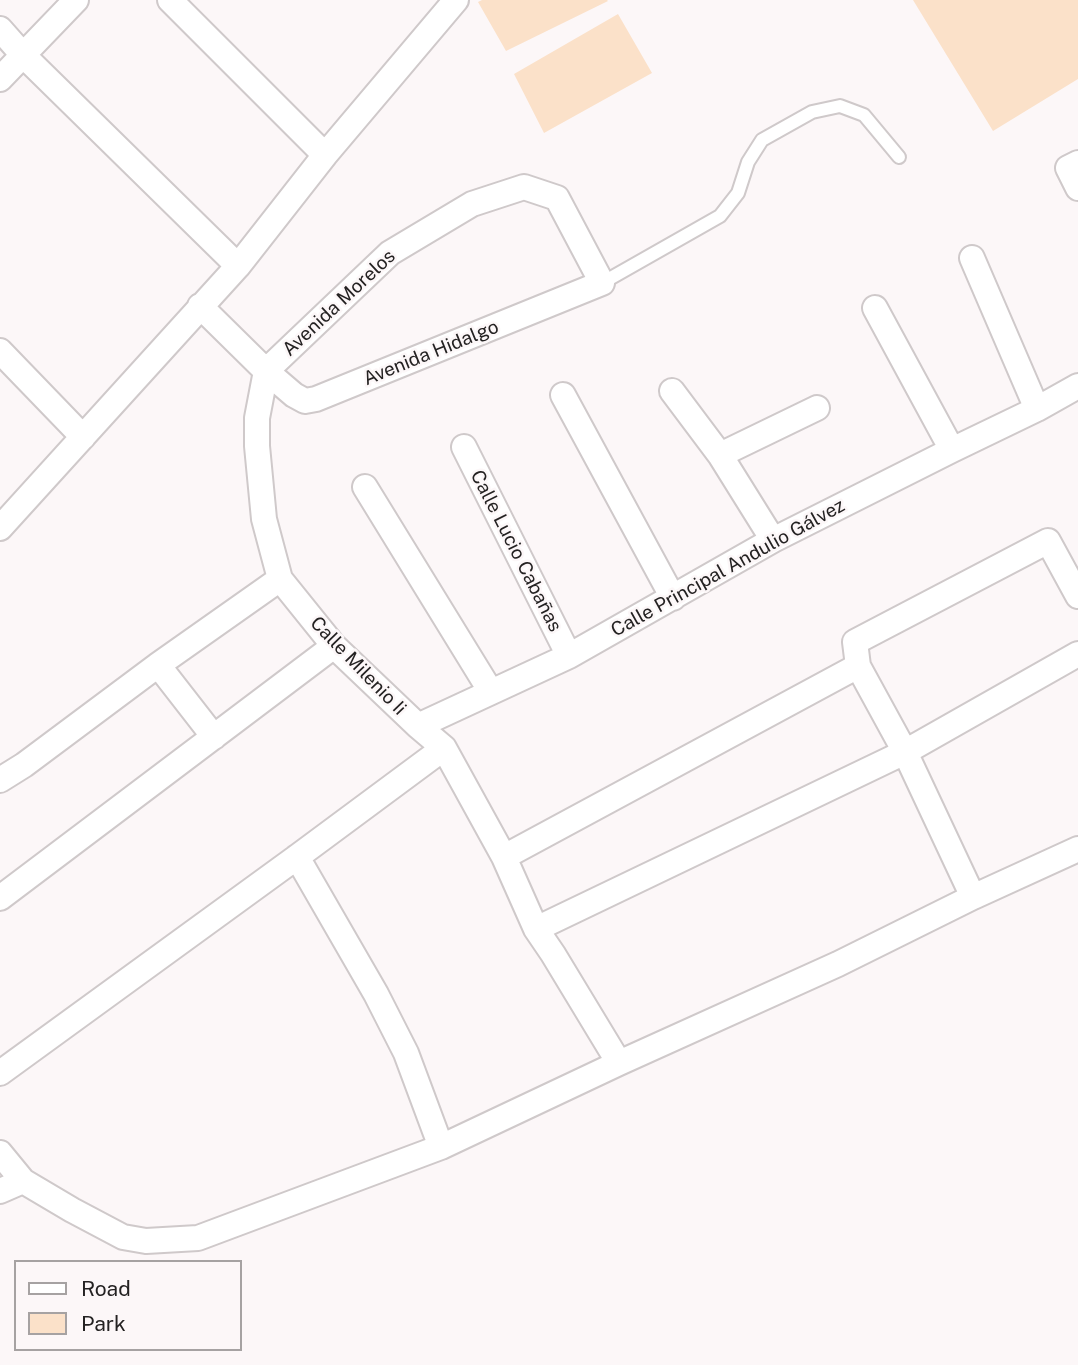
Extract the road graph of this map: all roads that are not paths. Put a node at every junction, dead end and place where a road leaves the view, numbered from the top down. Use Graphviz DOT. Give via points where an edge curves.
graph roads {
  1 [pos="76,0"];
  2 [pos="170,0"];
  3 [pos="443,5"];
  4 [pos="0,29"];
  5 [pos="23,55"];
  6 [pos="0,79"];
  7 [pos="325,155"];
  8 [pos="899,157"];
  9 [pos="972,258"];
  10 [pos="237,266"];
  11 [pos="602,283"];
  12 [pos="200,306"];
  13 [pos="875,308"];
  14 [pos="0,351"];
  15 [pos="266,371"];
  16 [pos="1078,386"];
  17 [pos="672,391"];
  18 [pos="563,395"];
  19 [pos="817,408"];
  20 [pos="1037,409"];
  21 [pos="83,437"];
  22 [pos="464,447"];
  23 [pos="953,450"];
  24 [pos="720,455"];
  25 [pos="365,487"];
  26 [pos="0,528"];
  27 [pos="773,540"];
  28 [pos="280,579"];
  29 [pos="1078,596"];
  30 [pos="673,598"];
  31 [pos="334,646"];
  32 [pos="1078,654"];
  33 [pos="569,656"];
  34 [pos="158,665"];
  35 [pos="858,666"];
  36 [pos="491,692"];
  37 [pos="418,726"];
  38 [pos="214,737"];
  39 [pos="444,748"];
  40 [pos="905,752"];
  41 [pos="0,780"];
  42 [pos="1078,849"];
  43 [pos="297,857"];
  44 [pos="503,857"];
  45 [pos="973,897"];
  46 [pos="0,898"];
  47 [pos="536,929"];
  48 [pos="619,1063"];
  49 [pos="0,1073"];
  50 [pos="441,1147"];
  51 [pos="0,1153"];
  52 [pos="23,1181"];
  53 [pos="0,1191"];
  1 -- 5 [label="street"];
  2 -- 7 [label="street"];
  3 -- 7 [label="street"];
  4 -- 5 [label="street"];
  5 -- 6 [label="street"];
  5 -- 10 [label="street"];
  7 -- 10 [label="street"];
  8 -- 11 [label="lane" via="864,115 840,106 812,112 762,140 748,162 738,193 720,216"];
  9 -- 20 [label="street"];
  10 -- 12 [label="street"];
  11 -- 15 [label="street, Avenida Hidalgo" via="316,399 305,401 294,395"];
  11 -- 15 [label="street, Avenida Morelos" via="557,198 524,187 472,204 390,253"];
  12 -- 15 [label="street, Avenida Hidalgo"];
  12 -- 21 [label="street"];
  13 -- 23 [label="street"];
  14 -- 21 [label="street"];
  15 -- 28 [label="street, Calle Milenio Ii" via="257,446 264,519"];
  16 -- 20 [label="street, Calle Principal Andulio Gálvez"];
  17 -- 24 [label="street"];
  18 -- 30 [label="street"];
  19 -- 24 [label="street"];
  20 -- 23 [label="street, Calle Principal Andulio Gálvez"];
  21 -- 26 [label="street"];
  22 -- 33 [label="street, Calle Lucio Cabañas"];
  23 -- 27 [label="street, Calle Principal Andulio Gálvez"];
  24 -- 27 [label="street"];
  25 -- 36 [label="street"];
  27 -- 30 [label="street, Calle Principal Andulio Gálvez"];
  28 -- 31 [label="street, Calle Milenio Ii"];
  28 -- 34 [label="street"];
  29 -- 35 [label="street" via="1048,541 855,642"];
  30 -- 33 [label="street, Calle Principal Andulio Gálvez"];
  31 -- 37 [label="street, Calle Milenio Ii"];
  31 -- 38 [label="street"];
  32 -- 40 [label="street"];
  33 -- 36 [label="street, Calle Principal Andulio Gálvez"];
  34 -- 38 [label="street"];
  34 -- 41 [label="street"];
  35 -- 40 [label="street"];
  35 -- 44 [label="street"];
  36 -- 37 [label="street, Calle Principal Andulio Gálvez"];
  37 -- 39 [label="street, Calle Milenio Ii"];
  38 -- 46 [label="street"];
  39 -- 43 [label="street"];
  39 -- 44 [label="street"];
  40 -- 45 [label="street"];
  40 -- 47 [label="street"];
  42 -- 45 [label="street"];
  43 -- 49 [label="street"];
  43 -- 50 [label="street" via="406,1053"];
  44 -- 47 [label="street"];
  45 -- 48 [label="street"];
  47 -- 48 [label="street"];
  48 -- 50 [label="street"];
  50 -- 52 [label="street" via="198,1238 146,1241 123,1237"];
  51 -- 52 [label="street"];
  52 -- 53 [label="street"];
}
